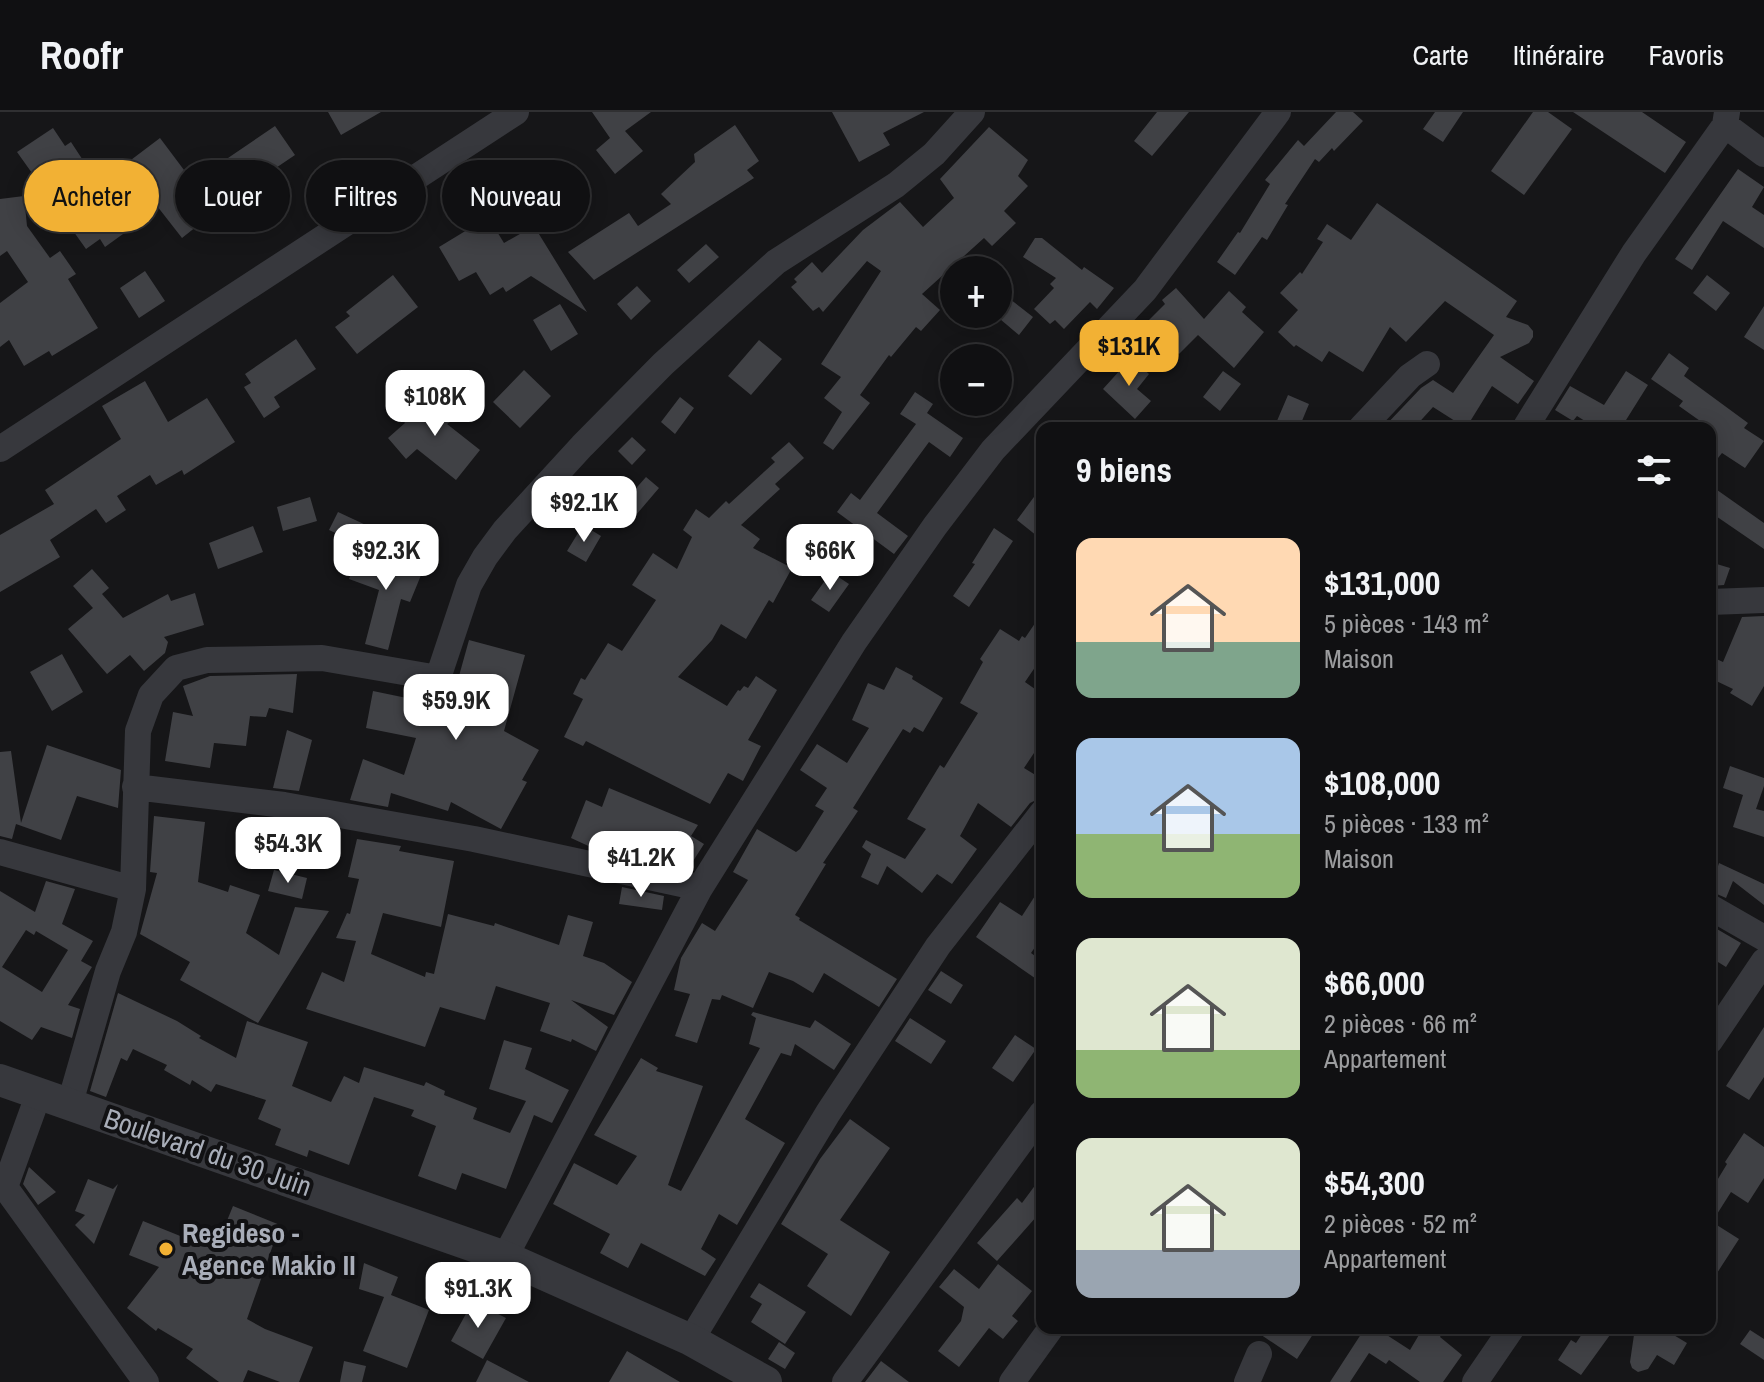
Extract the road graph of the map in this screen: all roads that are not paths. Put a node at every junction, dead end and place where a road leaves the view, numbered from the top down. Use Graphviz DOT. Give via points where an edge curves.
graph roads {
  1 [pos="516,112"];
  2 [pos="972,112"];
  3 [pos="1278,112"];
  4 [pos="1726,118"];
  5 [pos="1764,154"];
  6 [pos="1427,364"];
  7 [pos="1367,422"];
  8 [pos="1529,422"];
  9 [pos="0,449"];
  10 [pos="1764,600"];
  11 [pos="1716,602"];
  12 [pos="135,787"];
  13 [pos="1036,821"];
  14 [pos="0,852"];
  15 [pos="700,888"];
  16 [pos="133,889"];
  17 [pos="1716,910"];
  18 [pos="1764,938"];
  19 [pos="1764,961"];
  20 [pos="1716,1032"];
  21 [pos="0,1080"];
  22 [pos="39,1093"];
  23 [pos="70,1103"];
  24 [pos="1036,1121"];
  25 [pos="2,1187"];
  26 [pos="505,1257"];
  27 [pos="1047,1334"];
  28 [pos="1508,1334"];
  29 [pos="691,1340"];
  30 [pos="1259,1354"];
  31 [pos="146,1382"];
  32 [pos="766,1382"];
  33 [pos="845,1382"];
  34 [pos="1012,1382"];
  35 [pos="1247,1382"];
  36 [pos="1475,1382"];
  1 -- 9 [label="street"];
  2 -- 12 [label="street" via="896,185 776,262 582,446 485,557 469,585 438,678 322,658 207,660 176,668 151,695 138,731"];
  3 -- 15 [label="street" via="1145,290 993,450 935,526 854,642"];
  4 -- 5 [label="street"];
  4 -- 8 [label="street"];
  6 -- 7 [label="street"];
  10 -- 11 [label="street"];
  12 -- 15 [label="street" via="284,805"];
  12 -- 16 [label="street"];
  13 -- 29 [label="street" via="938,946 828,1113"];
  14 -- 16 [label="street"];
  15 -- 26 [label="street"];
  16 -- 23 [label="street"];
  17 -- 18 [label="street"];
  19 -- 20 [label="street"];
  21 -- 22 [label="street, Boulevard du 30 Juin"];
  22 -- 23 [label="street, Boulevard du 30 Juin"];
  22 -- 25 [label="street"];
  23 -- 26 [label="street, Boulevard du 30 Juin"];
  24 -- 33 [label="street"];
  25 -- 31 [label="street"];
  26 -- 29 [label="street, Boulevard du 30 Juin"];
  27 -- 34 [label="street"];
  28 -- 36 [label="street"];
  29 -- 32 [label="street, Boulevard du 30 Juin"];
  30 -- 35 [label="street"];
}
